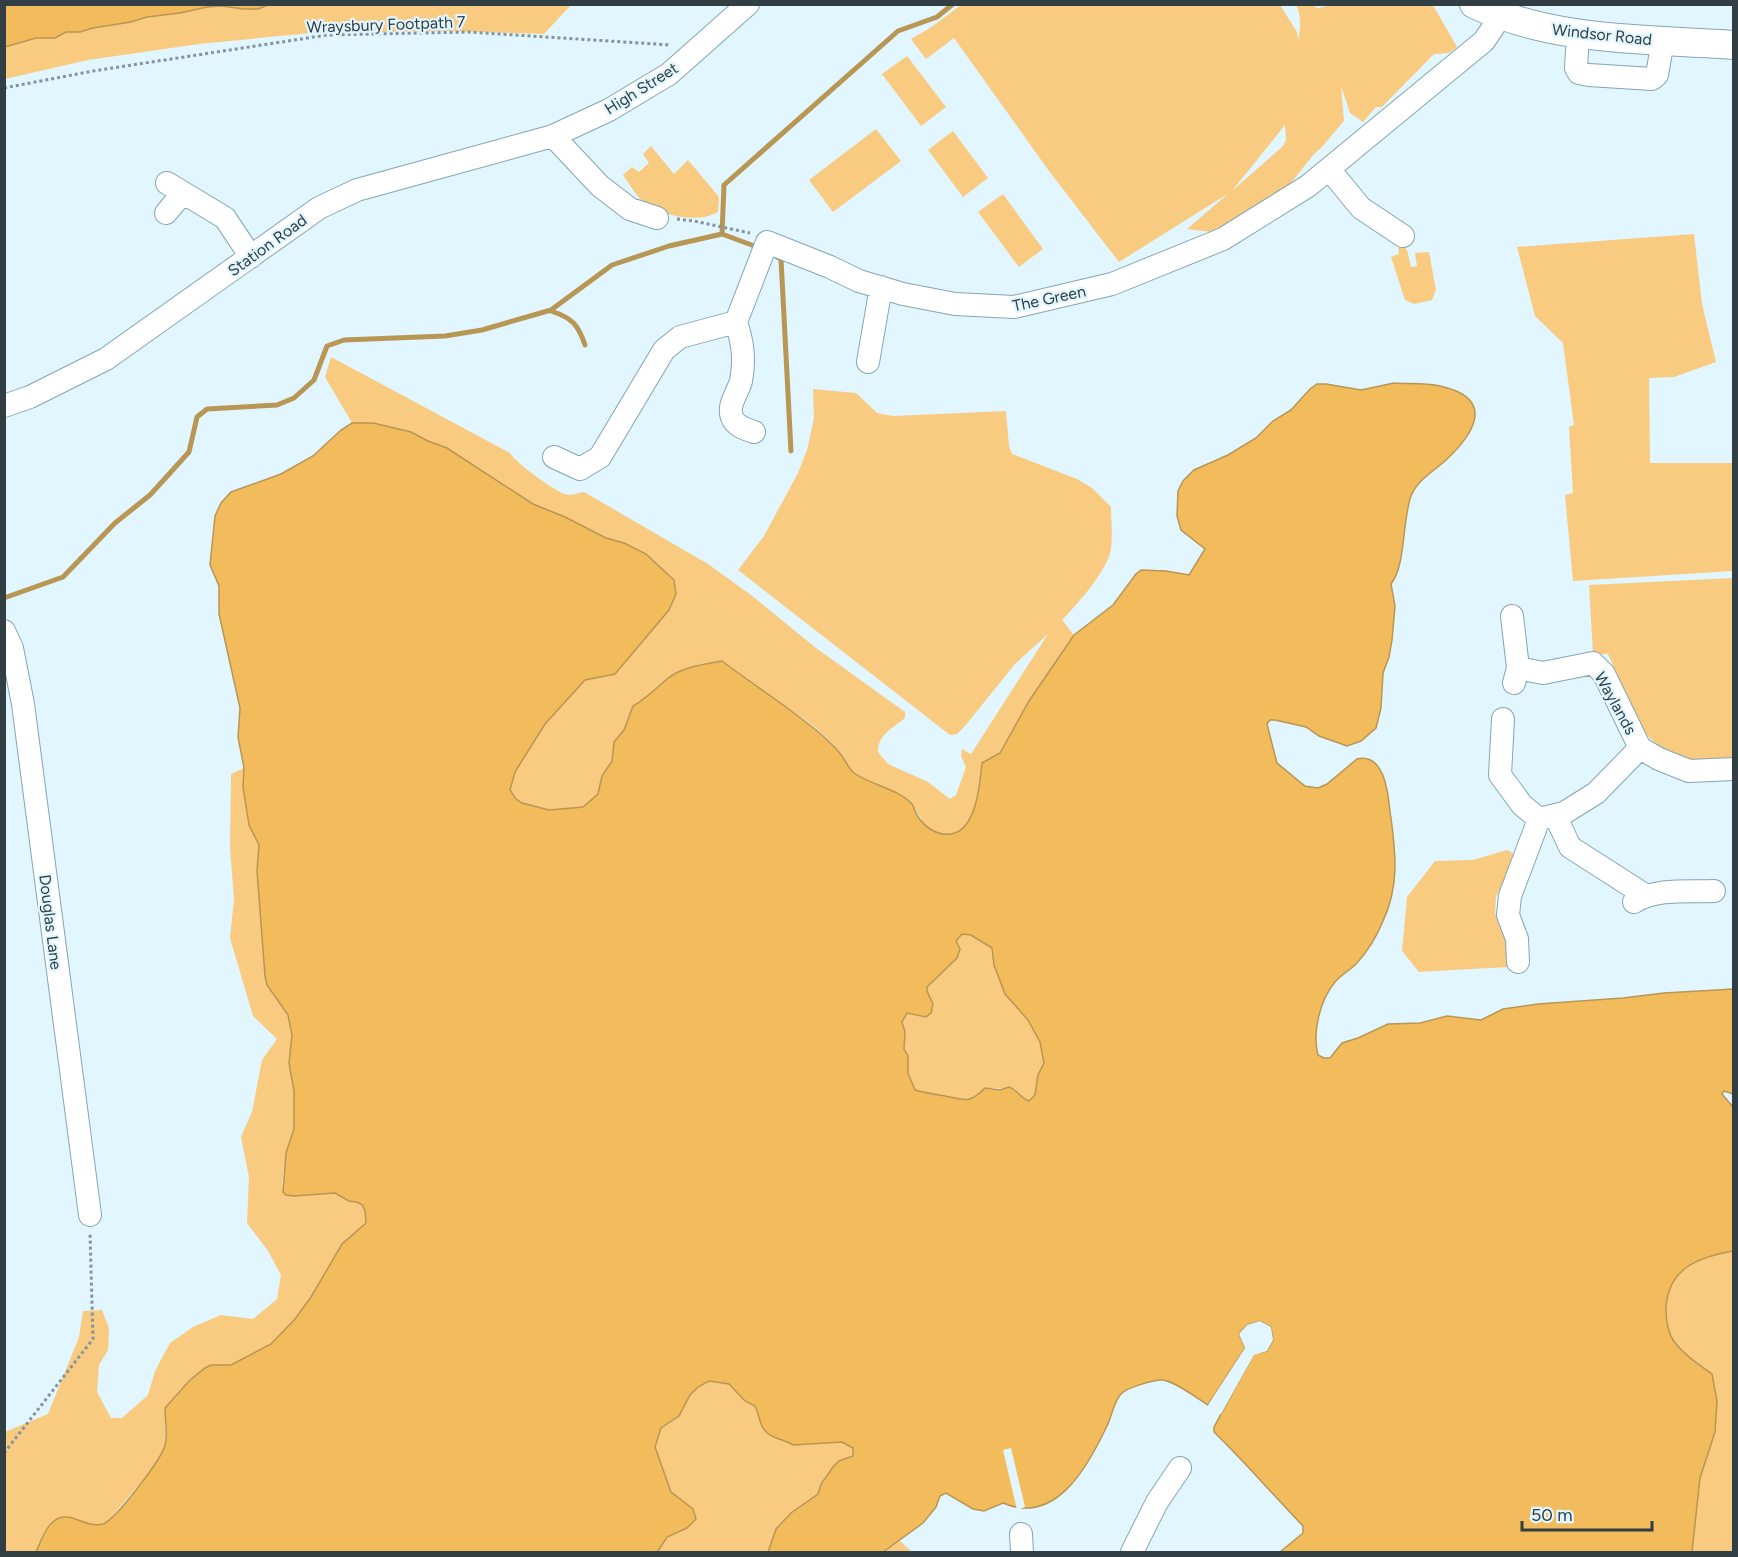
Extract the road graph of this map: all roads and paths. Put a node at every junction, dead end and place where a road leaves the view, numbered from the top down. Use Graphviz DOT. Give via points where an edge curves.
graph roads {
  1 [pos="748,4"];
  2 [pos="1474,4"];
  3 [pos="1500,17"];
  4 [pos="1578,34"];
  5 [pos="1663,40"];
  6 [pos="1734,45"];
  7 [pos="699,47"];
  8 [pos="4,88"];
  9 [pos="553,136"];
  10 [pos="1329,169"];
  11 [pos="166,213"];
  12 [pos="657,218"];
  13 [pos="1403,236"];
  14 [pos="767,242"];
  15 [pos="251,257"];
  16 [pos="881,287"];
  17 [pos="736,322"];
  18 [pos="868,362"];
  19 [pos="5,404"];
  20 [pos="754,432"];
  21 [pos="554,457"];
  22 [pos="1512,616"];
  23 [pos="4,631"];
  24 [pos="1503,719"];
  25 [pos="1640,748"];
  26 [pos="1734,769"];
  27 [pos="1547,817"];
  28 [pos="1714,891"];
  29 [pos="1522,950"];
  30 [pos="90,1215"];
  31 [pos="4,1453"];
  32 [pos="1180,1468"];
  33 [pos="1132,1552"];
  1 -- 7 [label="street, High Street"];
  2 -- 3 [label="main road, Windsor Road"];
  3 -- 4 [label="main road, Windsor Road"];
  3 -- 10 [label="street, The Green" via="1485,41"];
  4 -- 5 [label="main road, Windsor Road"];
  4 -- 5 [label="street" via="1576,68 1589,75 1652,79 1657,75"];
  5 -- 6 [label="main road, Windsor Road"];
  7 -- 8 [label="path, Wraysbury Footpath 7" via="468,32 327,35"];
  7 -- 9 [label="street, High Street" via="669,75 609,110"];
  9 -- 12 [label="street" via="600,186 630,209"];
  9 -- 15 [label="street, Station Road" via="357,190 319,208"];
  10 -- 13 [label="street" via="1361,208"];
  10 -- 16 [label="street, The Green" via="1224,239 1112,284 1014,307 955,304"];
  11 -- 15 [label="street" via="175,188 225,218"];
  12 -- 14 [label="path" via="749,232"];
  14 -- 16 [label="street, The Green"];
  14 -- 17 [label="street"];
  15 -- 19 [label="street, Station Road" via="106,359 30,397"];
  16 -- 18 [label="street"];
  17 -- 20 [label="street" via="744,359 730,410 738,426"];
  17 -- 21 [label="street" via="680,337 664,350 600,458 579,468"];
  22 -- 25 [label="street, Waylands" via="1516,676 1593,663 1604,675"];
  23 -- 30 [label="street, Douglas Lane" via="12,648 23,704"];
  24 -- 27 [label="street" via="1500,775 1522,805"];
  25 -- 26 [label="street, Waylands" via="1689,771"];
  25 -- 27 [label="street, Waylands" via="1596,793 1564,813"];
  27 -- 28 [label="street" via="1570,847 1638,899 1664,892"];
  27 -- 29 [label="street" via="1510,896 1508,915"];
  30 -- 31 [label="path" via="93,1339"];
  32 -- 33 [label="street" via="1157,1502"];
}
